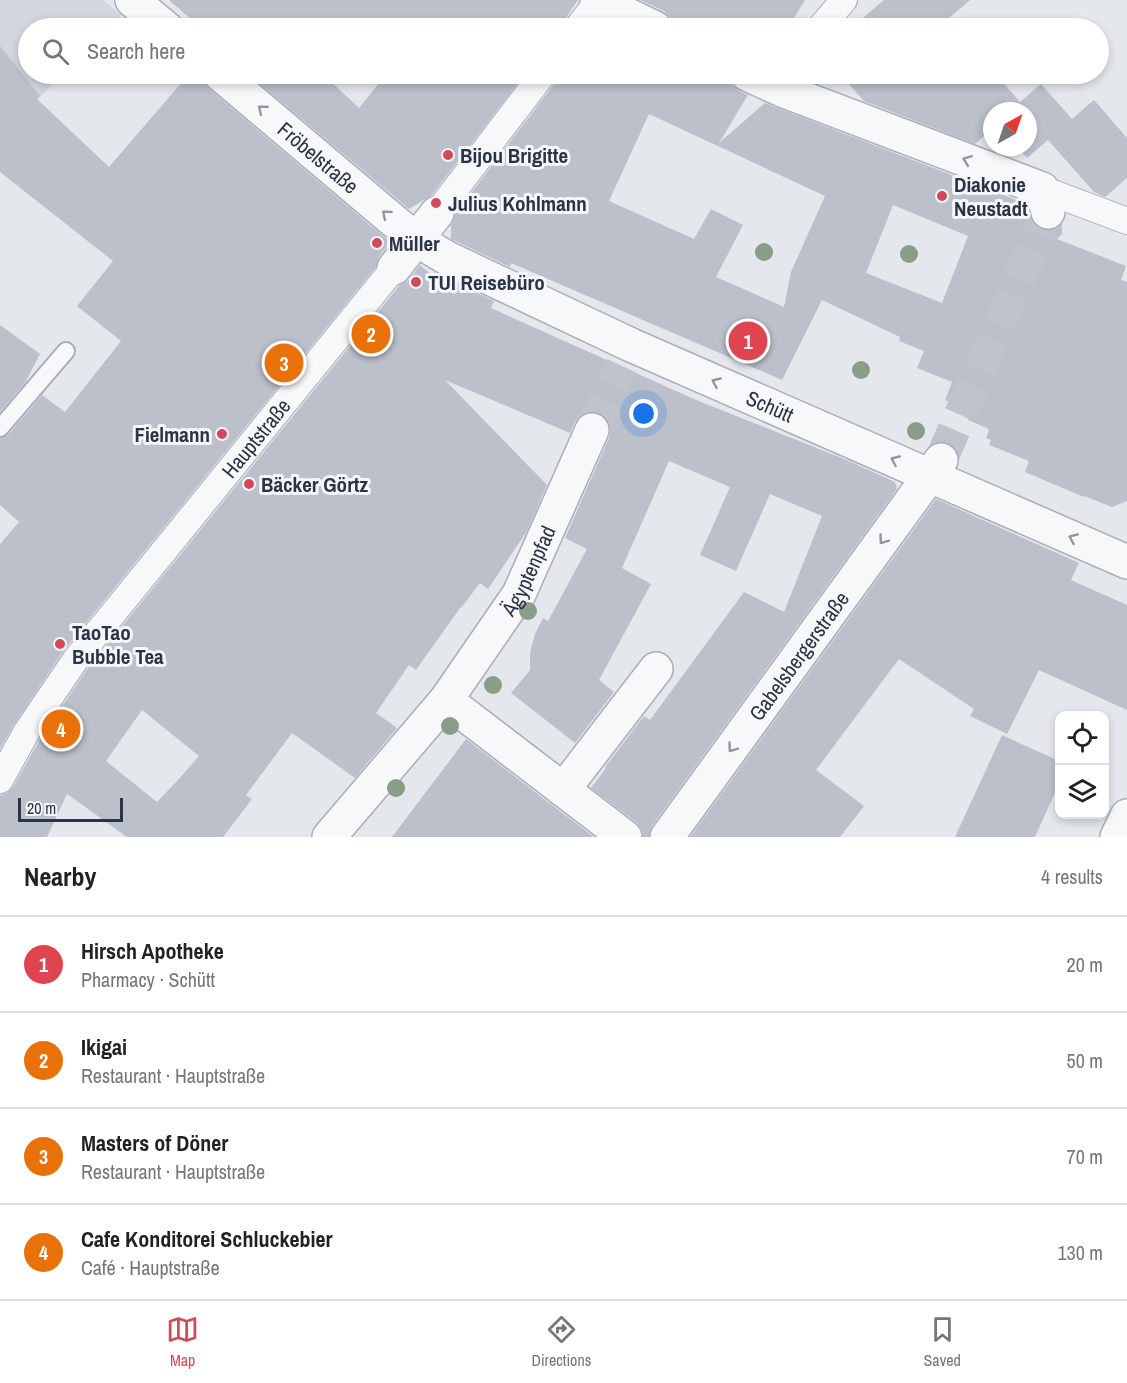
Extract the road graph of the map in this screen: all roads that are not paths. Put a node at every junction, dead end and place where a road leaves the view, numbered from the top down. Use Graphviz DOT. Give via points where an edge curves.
graph roads {
  1 [pos="132,0"];
  2 [pos="598,0"];
  3 [pos="844,0"];
  4 [pos="154,18"];
  5 [pos="584,18"];
  6 [pos="635,18"];
  7 [pos="829,18"];
  8 [pos="232,84"];
  9 [pos="535,84"];
  10 [pos="791,84"];
  11 [pos="1045,201"];
  12 [pos="437,213"];
  13 [pos="1127,221"];
  14 [pos="417,240"];
  15 [pos="394,268"];
  16 [pos="66,351"];
  17 [pos="0,428"];
  18 [pos="592,430"];
  19 [pos="936,468"];
  20 [pos="1127,562"];
  21 [pos="656,669"];
  22 [pos="446,700"];
  23 [pos="0,780"];
  24 [pos="563,790"];
  25 [pos="1127,816"];
  26 [pos="329,837"];
  27 [pos="625,837"];
  28 [pos="667,837"];
  29 [pos="1117,837"];
  1 -- 4 [label="street"];
  2 -- 5 [label="street"];
  2 -- 6 [label="street"];
  3 -- 7 [label="street"];
  14 -- 8 [label="street, Fröbelstraße, one-way"];
  9 -- 12 [label="street, Hauptstraße"];
  11 -- 10 [label="street, one-way"];
  11 -- 13 [label="street"];
  12 -- 14 [label="street, Hauptstraße"];
  14 -- 15 [label="street, Hauptstraße"];
  19 -- 14 [label="street, Schütt, one-way" via="627,356"];
  15 -- 23 [label="street, Hauptstraße" via="76,659 27,731"];
  16 -- 17 [label="lane"];
  18 -- 22 [label="street, Ägyptenpfad" via="519,594"];
  20 -- 19 [label="street, Schütt, one-way"];
  19 -- 28 [label="street, Gabelsbergerstraße, one-way"];
  21 -- 24 [label="street"];
  22 -- 24 [label="street"];
  22 -- 26 [label="street, Ägyptenpfad"];
  24 -- 27 [label="street"];
  25 -- 29 [label="street"];
}
